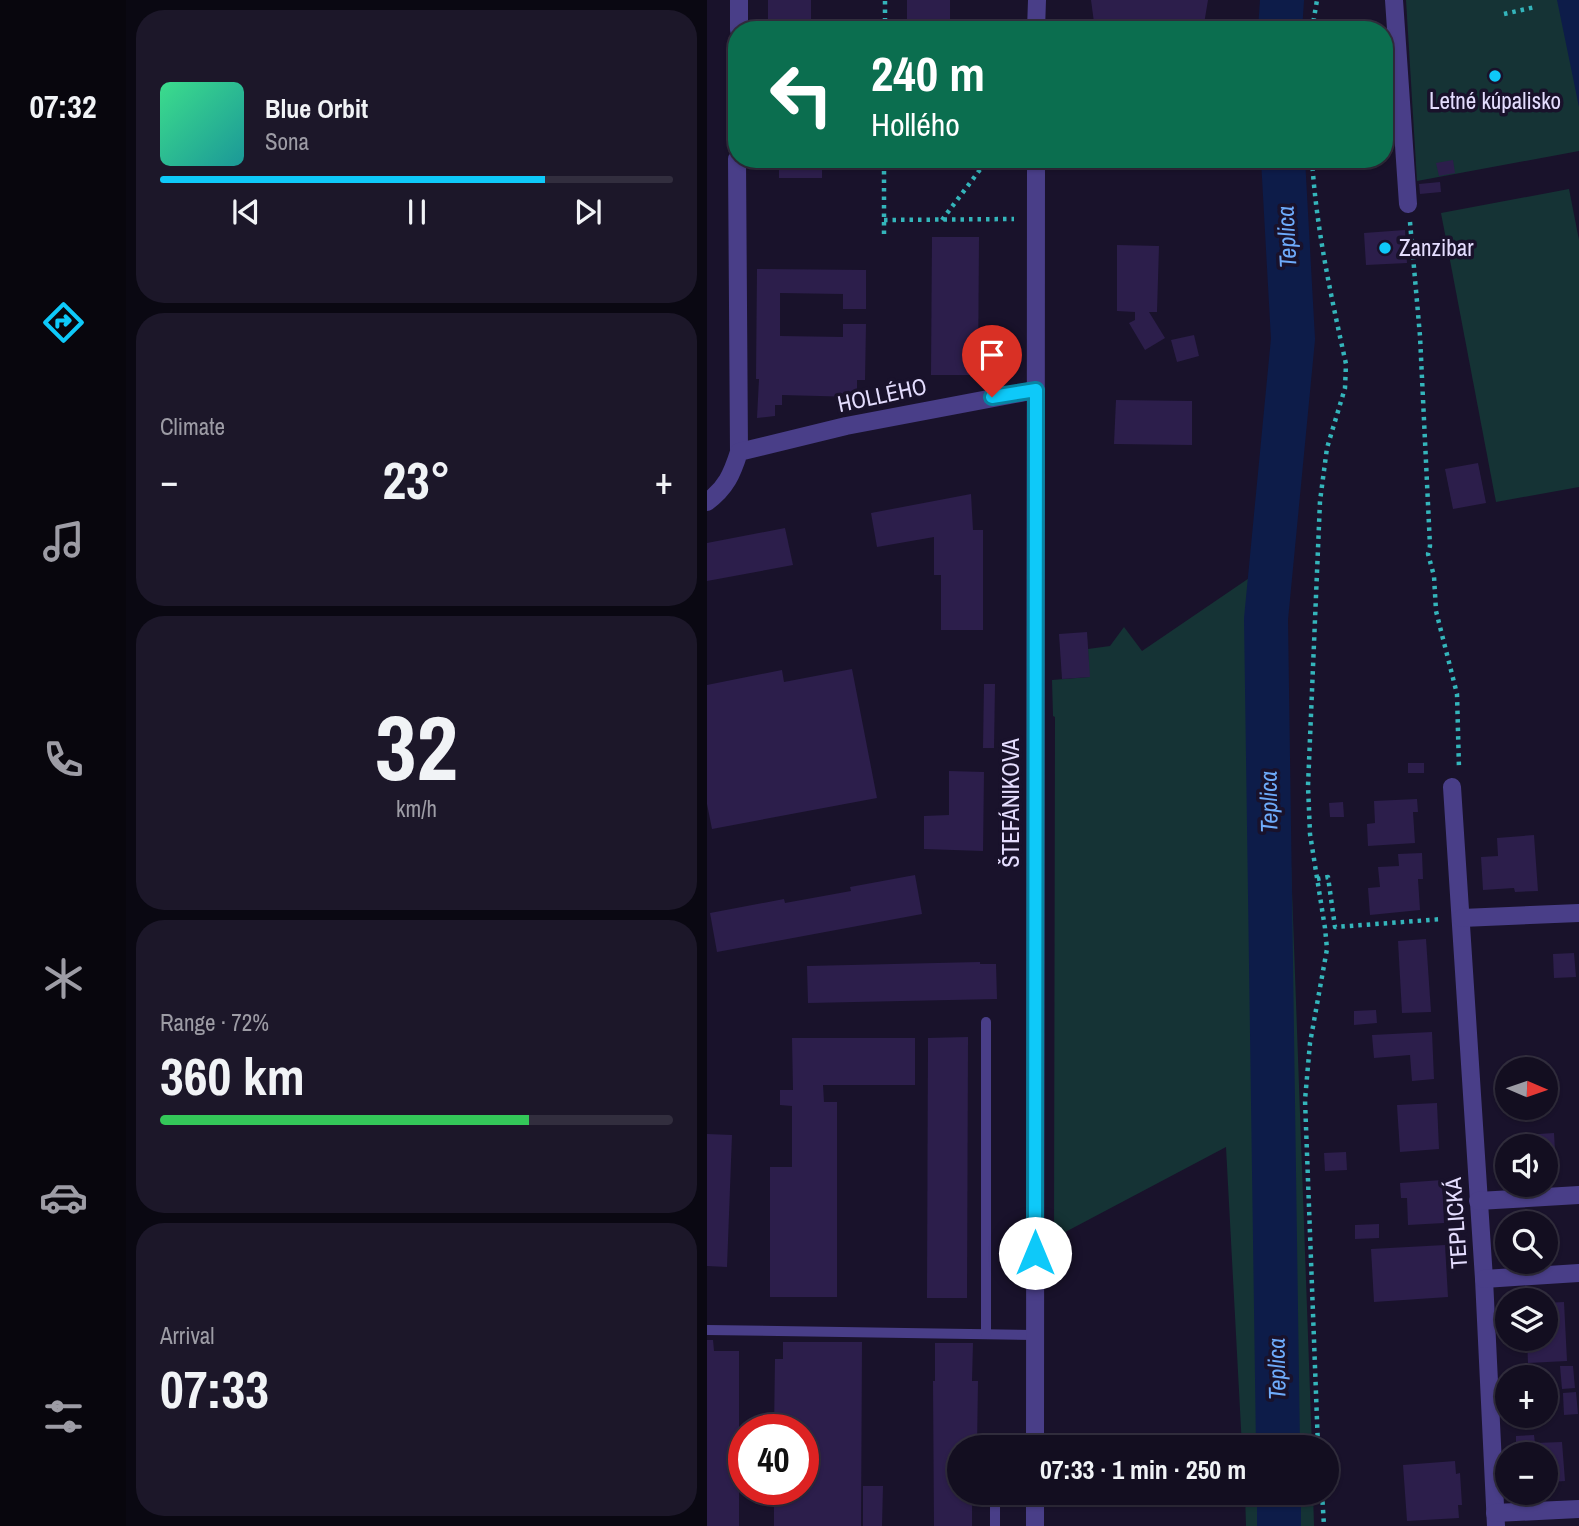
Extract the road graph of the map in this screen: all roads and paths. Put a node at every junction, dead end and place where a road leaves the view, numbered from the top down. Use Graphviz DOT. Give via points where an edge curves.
graph roads {
  1 [pos="885,0"];
  2 [pos="1037,0"];
  3 [pos="1317,0"];
  4 [pos="1394,0"];
  5 [pos="1535,7"];
  6 [pos="1504,13"];
  7 [pos="885,21"];
  8 [pos="1036,21"];
  9 [pos="1314,21"];
  10 [pos="737,168"];
  11 [pos="884,168"];
  12 [pos="981,168"];
  13 [pos="1036,168"];
  14 [pos="1312,168"];
  15 [pos="1408,204"];
  16 [pos="1014,219"];
  17 [pos="884,220"];
  18 [pos="941,220"];
  19 [pos="884,234"];
  20 [pos="1036,390"];
  21 [pos="739,452"];
  22 [pos="707,502"];
  23 [pos="1452,787"];
  24 [pos="1317,879"];
  25 [pos="1579,913"];
  26 [pos="1462,918"];
  27 [pos="986,1022"];
  28 [pos="1579,1195"];
  29 [pos="1478,1201"];
  30 [pos="1579,1273"];
  31 [pos="1484,1279"];
  32 [pos="707,1330"];
  33 [pos="986,1334"];
  34 [pos="1035,1335"];
  35 [pos="1035,1435"];
  36 [pos="1318,1435"];
  37 [pos="1035,1505"];
  38 [pos="1323,1505"];
  39 [pos="995,1507"];
  40 [pos="1579,1509"];
  41 [pos="1496,1520"];
  42 [pos="995,1526"];
  43 [pos="1035,1526"];
  44 [pos="1324,1526"];
  1 -- 7 [label="path"];
  2 -- 8 [label="street"];
  3 -- 9 [label="path"];
  4 -- 15 [label="street"];
  5 -- 6 [label="path"];
  10 -- 21 [label="street"];
  11 -- 17 [label="path"];
  12 -- 18 [label="path"];
  13 -- 20 [label="street, ŠTEFÁNIKOVA"];
  14 -- 24 [label="path" via="1323,252 1346,364 1320,501 1308,786"];
  15 -- 23 [label="path" via="1420,336 1427,554 1457,694 1459,775"];
  16 -- 18 [label="path"];
  17 -- 18 [label="path"];
  17 -- 19 [label="path"];
  20 -- 21 [label="street, HOLLÉHO" via="846,426"];
  20 -- 34 [label="street, ŠTEFÁNIKOVA"];
  21 -- 22 [label="street" via="731,478"];
  23 -- 26 [label="street, TEPLICKÁ"];
  24 -- 26 [label="path" via="1328,877 1335,926"];
  24 -- 36 [label="path" via="1327,949 1305,1100"];
  25 -- 26 [label="street"];
  26 -- 29 [label="street, TEPLICKÁ"];
  27 -- 33 [label="lane"];
  28 -- 29 [label="street"];
  29 -- 31 [label="street, TEPLICKÁ"];
  30 -- 31 [label="street"];
  31 -- 41 [label="street, TEPLICKÁ"];
  32 -- 33 [label="lane"];
  33 -- 34 [label="lane"];
  34 -- 35 [label="street, ŠTEFÁNIKOVA"];
  37 -- 43 [label="street"];
  38 -- 44 [label="path"];
  39 -- 42 [label="lane"];
  40 -- 41 [label="street"];
}
